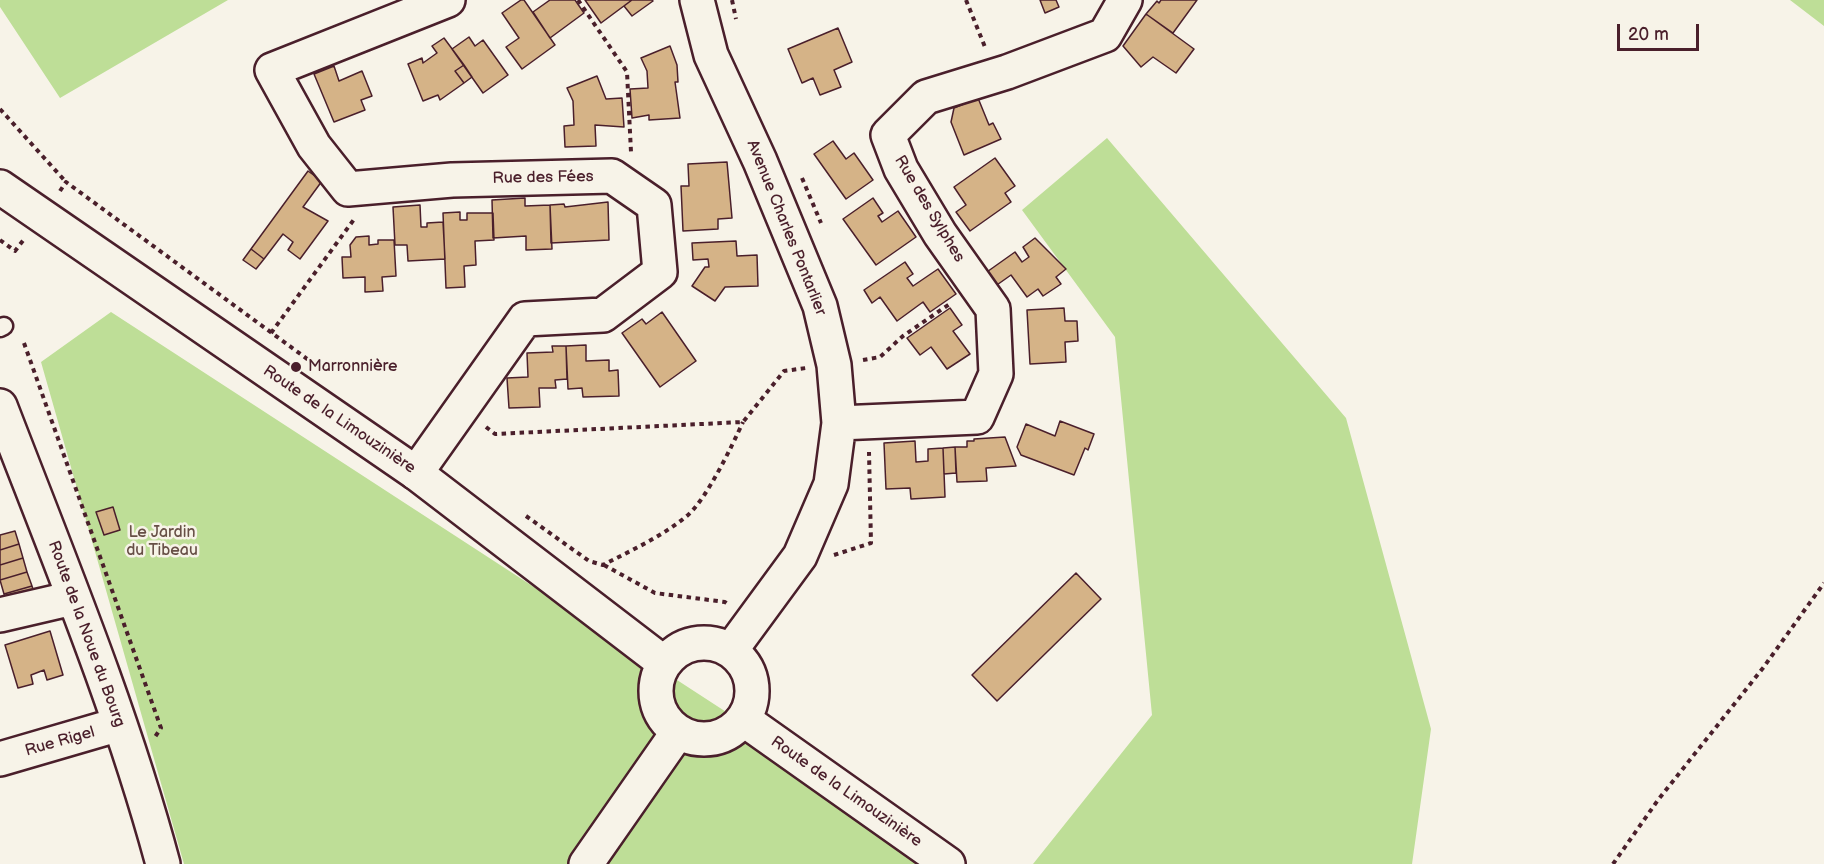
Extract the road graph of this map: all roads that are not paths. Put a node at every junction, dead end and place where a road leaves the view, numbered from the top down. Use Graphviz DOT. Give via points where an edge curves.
graph roads {
  1 [pos="448,0"];
  2 [pos="698,0"];
  3 [pos="1125,0"];
  4 [pos="1,191"];
  5 [pos="0,406"];
  6 [pos="854,423"];
  7 [pos="416,473"];
  8 [pos="74,598"];
  9 [pos="0,615"];
  10 [pos="731,650"];
  11 [pos="664,663"];
  12 [pos="743,719"];
  13 [pos="678,732"];
  14 [pos="124,737"];
  15 [pos="0,759"];
  16 [pos="163,864"];
  17 [pos="586,864"];
  18 [pos="948,864"];
  1 -- 7 [label="street, Rue des Fées" via="272,70 314,146 348,189 452,180 612,176 654,205 660,273 603,315 525,319"];
  2 -- 6 [label="street, Avenue Charles Pontarlier" via="711,55 820,306 855,361"];
  3 -- 6 [label="street, Rue des Sylphes" via="1105,35 997,76 926,97 888,135 901,169 940,234 993,309 996,374 977,417"];
  4 -- 7 [label="street, Route de la Limouzinière"];
  5 -- 8 [label="street, Route de la Noue du Bourg"];
  6 -- 10 [label="street, Avenue Charles Pontarlier" via="800,556"];
  7 -- 11 [label="street, Route de la Limouzinière"];
  8 -- 9 [label="street"];
  8 -- 14 [label="street, Route de la Noue du Bourg"];
  10 -- 11 [label="street" via="702,642 674,652"];
  10 -- 12 [label="street" via="750,675 753,690"];
  11 -- 13 [label="street" via="656,681 656,701 664,718"];
  12 -- 13 [label="street" via="730,732 714,739 695,739"];
  12 -- 18 [label="street, Route de la Limouzinière"];
  13 -- 17 [label="street"];
  14 -- 15 [label="street, Rue Rigel"];
  14 -- 16 [label="street, Route de la Noue du Bourg"];
}
